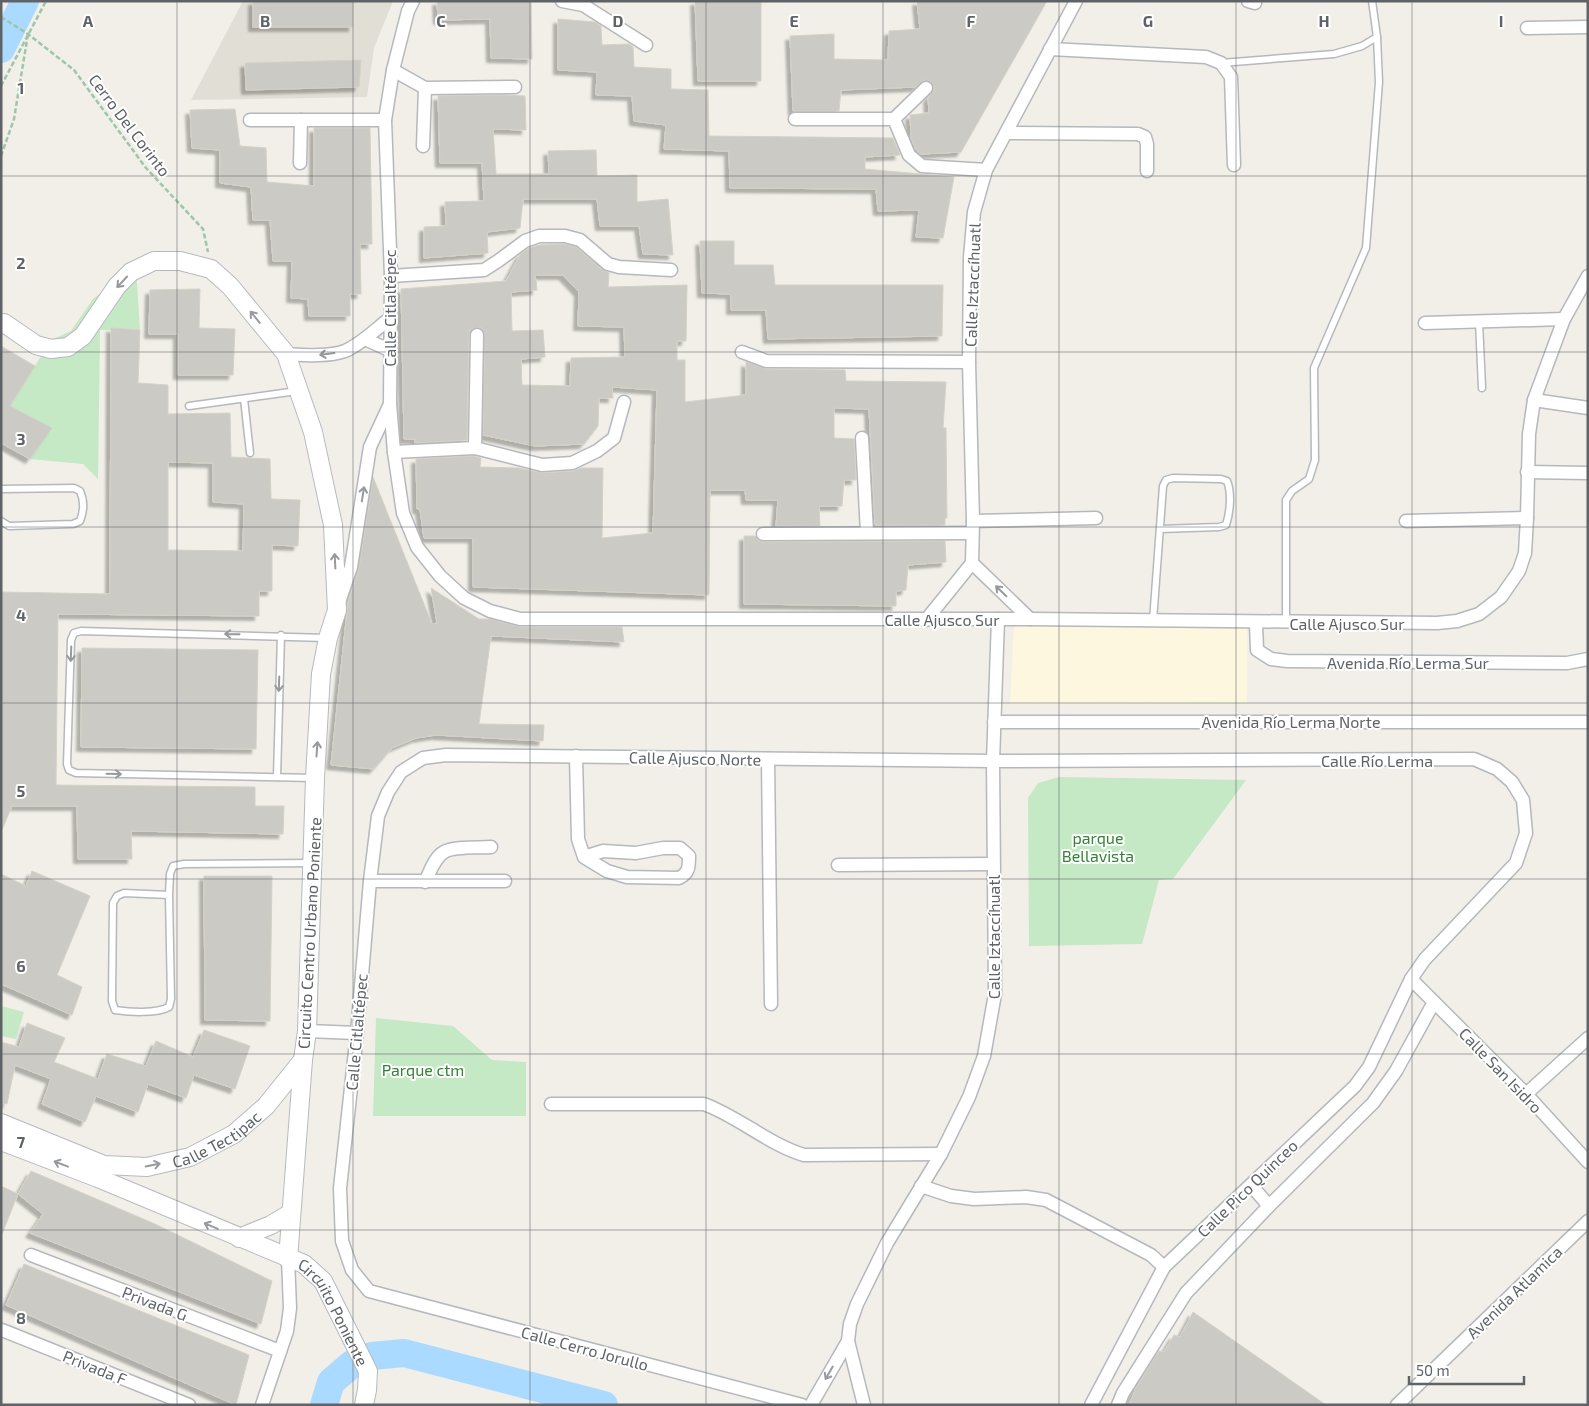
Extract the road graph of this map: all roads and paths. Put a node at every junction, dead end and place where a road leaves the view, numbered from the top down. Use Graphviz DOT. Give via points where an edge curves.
graph roads {
  1 [pos="46,1"];
  2 [pos="413,1"];
  3 [pos="562,1"];
  4 [pos="1076,1"];
  5 [pos="1372,1"];
  6 [pos="1,17"];
  7 [pos="1527,28"];
  8 [pos="1588,28"];
  9 [pos="28,34"];
  10 [pos="1378,37"];
  11 [pos="646,45"];
  12 [pos="1050,49"];
  13 [pos="1221,63"];
  14 [pos="393,70"];
  15 [pos="1,86"];
  16 [pos="515,87"];
  17 [pos="425,88"];
  18 [pos="926,88"];
  19 [pos="796,118"];
  20 [pos="894,119"];
  21 [pos="250,120"];
  22 [pos="301,120"];
  23 [pos="385,120"];
  24 [pos="1006,134"];
  25 [pos="423,146"];
  26 [pos="1,156"];
  27 [pos="300,163"];
  28 [pos="1234,166"];
  29 [pos="986,170"];
  30 [pos="1147,171"];
  31 [pos="211,269"];
  32 [pos="671,270"];
  33 [pos="390,276"];
  34 [pos="1588,276"];
  35 [pos="389,319"];
  36 [pos="1564,319"];
  37 [pos="1479,321"];
  38 [pos="1,323"];
  39 [pos="1425,323"];
  40 [pos="477,335"];
  41 [pos="365,339"];
  42 [pos="389,350"];
  43 [pos="742,352"];
  44 [pos="286,354"];
  45 [pos="969,362"];
  46 [pos="1482,388"];
  47 [pos="298,391"];
  48 [pos="244,399"];
  49 [pos="1534,400"];
  50 [pos="624,402"];
  51 [pos="390,404"];
  52 [pos="189,406"];
  53 [pos="1588,408"];
  54 [pos="862,438"];
  55 [pos="475,448"];
  56 [pos="394,452"];
  57 [pos="250,453"];
  58 [pos="1527,472"];
  59 [pos="1588,473"];
  60 [pos="1,489"];
  61 [pos="1096,518"];
  62 [pos="1528,518"];
  63 [pos="1,521"];
  64 [pos="1406,521"];
  65 [pos="972,527"];
  66 [pos="1160,529"];
  67 [pos="866,533"];
  68 [pos="763,534"];
  69 [pos="972,563"];
  70 [pos="337,610"];
  71 [pos="998,619"];
  72 [pos="1030,619"];
  73 [pos="926,620"];
  74 [pos="1153,621"];
  75 [pos="1256,622"];
  76 [pos="1286,622"];
  77 [pos="281,636"];
  78 [pos="328,638"];
  79 [pos="1588,659"];
  80 [pos="994,722"];
  81 [pos="1588,722"];
  82 [pos="576,756"];
  83 [pos="768,759"];
  84 [pos="993,761"];
  85 [pos="401,772"];
  86 [pos="276,777"];
  87 [pos="315,778"];
  88 [pos="491,847"];
  89 [pos="584,857"];
  90 [pos="313,862"];
  91 [pos="993,864"];
  92 [pos="838,865"];
  93 [pos="370,881"];
  94 [pos="506,881"];
  95 [pos="425,882"];
  96 [pos="169,895"];
  97 [pos="1411,979"];
  98 [pos="1434,1002"];
  99 [pos="771,1004"];
  100 [pos="307,1031"];
  101 [pos="357,1033"];
  102 [pos="1588,1038"];
  103 [pos="303,1060"];
  104 [pos="1526,1094"];
  105 [pos="551,1104"];
  106 [pos="1,1123"];
  107 [pos="1,1141"];
  108 [pos="941,1154"];
  109 [pos="1588,1162"];
  110 [pos="1251,1185"];
  111 [pos="921,1186"];
  112 [pos="1269,1206"];
  113 [pos="291,1213"];
  114 [pos="1588,1221"];
  115 [pos="239,1238"];
  116 [pos="31,1255"];
  117 [pos="288,1259"];
  118 [pos="1164,1267"];
  119 [pos="369,1291"];
  120 [pos="2,1330"];
  121 [pos="848,1341"];
  122 [pos="280,1351"];
  123 [pos="189,1405"];
  124 [pos="262,1405"];
  125 [pos="364,1405"];
  126 [pos="802,1405"];
  127 [pos="811,1405"];
  128 [pos="864,1405"];
  129 [pos="1092,1405"];
  130 [pos="1118,1405"];
  131 [pos="1397,1405"];
  1 -- 9 [label="path"];
  2 -- 14 [label="street, Calle Citlaltépec"];
  3 -- 11 [label="street" via="583,5"];
  4 -- 12 [label="street, Calle Iztaccíhuatl"];
  5 -- 10 [label="lane"];
  6 -- 9 [label="path, Cerro Del Corinto"];
  7 -- 8 [label="street"];
  9 -- 15 [label="path"];
  9 -- 26 [label="path" via="14,119"];
  9 -- 31 [label="path, Cerro Del Corinto" via="74,70 146,168 203,229"];
  10 -- 13 [label="lane" via="1362,46 1334,54"];
  10 -- 76 [label="lane" via="1380,82 1366,248 1314,368 1315,460 1309,479 1292,490 1286,500"];
  12 -- 13 [label="street" via="1206,57"];
  12 -- 24 [label="street, Calle Iztaccíhuatl"];
  13 -- 28 [label="street" via="1232,77"];
  14 -- 17 [label="street"];
  14 -- 23 [label="street, Calle Citlaltépec"];
  16 -- 17 [label="street"];
  17 -- 25 [label="street"];
  18 -- 20 [label="street"];
  19 -- 20 [label="street"];
  20 -- 29 [label="street" via="910,155 922,166"];
  21 -- 22 [label="street"];
  22 -- 23 [label="street"];
  22 -- 27 [label="street"];
  23 -- 33 [label="street, Calle Citlaltépec"];
  24 -- 29 [label="street, Calle Iztaccíhuatl"];
  24 -- 30 [label="street" via="1138,134 1147,144"];
  29 -- 45 [label="street, Calle Iztaccíhuatl" via="974,212"];
  31 -- 38 [label="street, one-way" via="180,261 154,261 131,272 117,286 83,336 68,347 51,349 36,345"];
  44 -- 31 [label="street, one-way" via="230,286"];
  32 -- 33 [label="street" via="608,264 580,240 565,236 539,236 525,241 484,270"];
  33 -- 35 [label="street, Calle Citlaltépec"];
  34 -- 36 [label="street, Calle Ajusco Sur"];
  35 -- 41 [label="street"];
  35 -- 42 [label="street, Calle Citlaltépec"];
  36 -- 37 [label="street"];
  36 -- 49 [label="street, Calle Ajusco Sur"];
  37 -- 39 [label="street"];
  37 -- 46 [label="lane"];
  40 -- 55 [label="street"];
  41 -- 42 [label="street"];
  41 -- 44 [label="street, one-way" via="344,352"];
  42 -- 51 [label="street, Calle Citlaltépec"];
  43 -- 45 [label="street" via="766,361"];
  44 -- 47 [label="street"];
  45 -- 65 [label="street, Calle Iztaccíhuatl"];
  47 -- 48 [label="lane"];
  70 -- 47 [label="street, one-way" via="333,525 313,432"];
  48 -- 52 [label="lane"];
  48 -- 57 [label="lane"];
  49 -- 53 [label="street"];
  49 -- 58 [label="street, Calle Ajusco Sur"];
  50 -- 55 [label="street" via="614,438 572,463 542,465"];
  51 -- 56 [label="street, Calle Ajusco Sur"];
  70 -- 51 [label="street, Calle Citlaltépec, one-way" via="351,567 370,447"];
  54 -- 67 [label="street"];
  55 -- 56 [label="street"];
  56 -- 73 [label="street, Calle Ajusco Sur" via="403,513 417,547 440,576 464,598 490,611 520,618"];
  58 -- 59 [label="street"];
  58 -- 62 [label="street, Calle Ajusco Sur"];
  60 -- 63 [label="lane" via="74,488 83,498 80,521 73,524 9,526"];
  61 -- 65 [label="street"];
  62 -- 64 [label="street"];
  62 -- 76 [label="street, Calle Ajusco Sur" via="1525,553 1519,571 1501,597 1479,614 1437,624"];
  65 -- 67 [label="street"];
  65 -- 69 [label="street, Calle Iztaccíhuatl"];
  66 -- 66 [label="lane" via="1166,480 1227,481 1230,488 1226,525 1219,528"];
  66 -- 74 [label="lane"];
  67 -- 68 [label="street"];
  72 -- 69 [label="street, one-way"];
  69 -- 73 [label="street"];
  70 -- 78 [label="street, Circuito Centro Urbano Poniente"];
  71 -- 72 [label="street, Calle Ajusco Sur"];
  71 -- 73 [label="street, Calle Ajusco Sur"];
  71 -- 80 [label="street, Calle Iztaccíhuatl"];
  72 -- 74 [label="street, Calle Ajusco Sur"];
  74 -- 75 [label="street, Calle Ajusco Sur"];
  75 -- 76 [label="street, Calle Ajusco Sur"];
  75 -- 79 [label="street, Avenida Río Lerma Sur" via="1257,650 1271,658 1287,661 1568,663"];
  77 -- 78 [label="lane"];
  77 -- 86 [label="lane, one-way"];
  77 -- 86 [label="lane, one-way" via="74,633 71,640 66,764 76,773"];
  87 -- 78 [label="street, Circuito Centro Urbano Poniente, one-way" via="321,674"];
  80 -- 81 [label="street, Avenida Río Lerma Norte"];
  80 -- 84 [label="street, Calle Iztaccíhuatl"];
  82 -- 83 [label="street, Calle Ajusco Norte"];
  82 -- 85 [label="street, Calle Ajusco Norte" via="446,755 423,758"];
  82 -- 89 [label="street" via="578,839"];
  83 -- 84 [label="street, Calle Ajusco Norte"];
  83 -- 99 [label="street"];
  84 -- 91 [label="street, Calle Iztaccíhuatl"];
  84 -- 97 [label="street, Calle Río Lerma" via="1474,759 1497,769 1512,782 1524,800 1526,833 1516,863 1425,959"];
  85 -- 93 [label="street, Calle Citlaltépec" via="378,816"];
  86 -- 87 [label="lane"];
  87 -- 90 [label="street, Circuito Centro Urbano Poniente"];
  88 -- 95 [label="street" via="445,852 433,864"];
  89 -- 89 [label="street" via="607,871 626,877 679,878 688,870 689,856 680,848 663,848 636,852 603,851"];
  90 -- 96 [label="lane" via="173,866"];
  90 -- 100 [label="street, Circuito Centro Urbano Poniente"];
  91 -- 92 [label="street"];
  91 -- 108 [label="street, Calle Iztaccíhuatl" via="995,994 986,1047 969,1098"];
  93 -- 95 [label="street"];
  93 -- 101 [label="street, Calle Citlaltépec"];
  94 -- 95 [label="street"];
  96 -- 96 [label="lane" via="124,893 113,903 112,1001 115,1010 162,1011 169,1007"];
  97 -- 98 [label="street, Calle San Isidro"];
  97 -- 110 [label="street, Calle Pico Quinceo" via="1369,1067 1355,1086"];
  98 -- 104 [label="street, Calle San Isidro"];
  98 -- 112 [label="street" via="1396,1071 1373,1103"];
  100 -- 101 [label="street"];
  100 -- 103 [label="street, Circuito Centro Urbano Poniente"];
  101 -- 119 [label="street, Calle Citlaltépec" via="340,1188 342,1241 352,1270"];
  102 -- 104 [label="street"];
  106 -- 103 [label="street, Calle Tectipac, one-way" via="104,1165 147,1167 190,1157 234,1134 266,1106"];
  103 -- 113 [label="street, Circuito Centro Urbano Poniente"];
  104 -- 109 [label="street, Calle San Isidro"];
  105 -- 108 [label="street" via="704,1104 722,1110 791,1151 804,1155"];
  115 -- 107 [label="street, Circuito Poniente, one-way"];
  108 -- 111 [label="street, Calle Iztaccíhuatl"];
  110 -- 112 [label="street"];
  110 -- 118 [label="street, Calle Pico Quinceo"];
  111 -- 118 [label="street" via="966,1198 1046,1200 1151,1255"];
  111 -- 121 [label="street, Calle Iztaccíhuatl" via="887,1243 857,1304"];
  112 -- 130 [label="street" via="1186,1293"];
  113 -- 115 [label="street"];
  113 -- 117 [label="street, Circuito Centro Urbano Poniente"];
  114 -- 131 [label="street, Avenida Atlamica"];
  115 -- 117 [label="street, Circuito Poniente"];
  116 -- 122 [label="street, Privada G"];
  117 -- 122 [label="street" via="290,1308"];
  117 -- 125 [label="street, Circuito Poniente" via="304,1264 323,1281 368,1371"];
  118 -- 129 [label="street, Calle Pico Quinceo"];
  119 -- 126 [label="street, Calle Cerro Jorullo"];
  120 -- 123 [label="street, Privada F"];
  121 -- 127 [label="street, Calle Iztaccíhuatl, one-way"];
  121 -- 128 [label="street, Calle Iztaccíhuatl"];
  122 -- 124 [label="street"];
}
